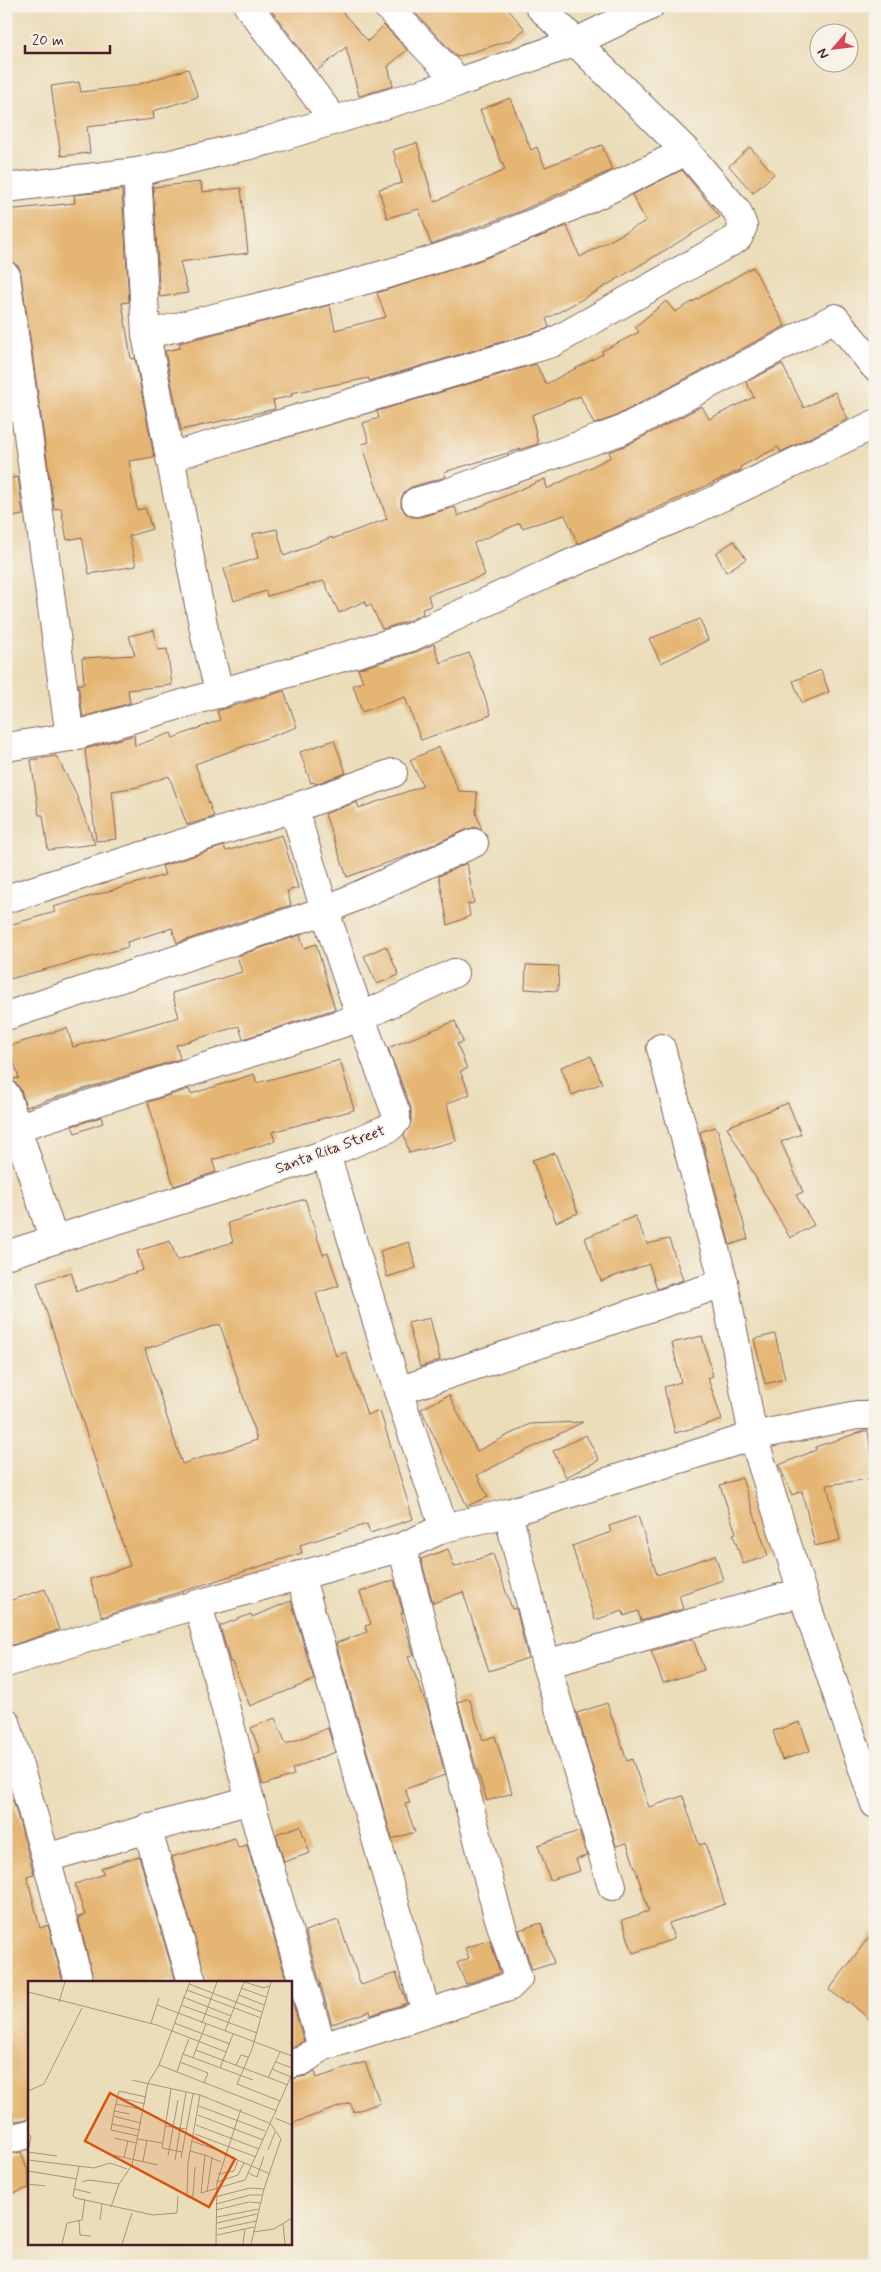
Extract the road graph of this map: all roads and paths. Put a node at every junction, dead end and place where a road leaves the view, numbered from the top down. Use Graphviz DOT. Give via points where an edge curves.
graph roads {
  1 [pos="248,6"];
  2 [pos="387,6"];
  3 [pos="539,6"];
  4 [pos="650,6"];
  5 [pos="574,43"];
  6 [pos="459,82"];
  7 [pos="334,120"];
  8 [pos="686,152"];
  9 [pos="137,172"];
  10 [pos="7,180"];
  11 [pos="6,276"];
  12 [pos="146,335"];
  13 [pos="875,367"];
  14 [pos="875,424"];
  15 [pos="170,457"];
  16 [pos="416,502"];
  17 [pos="220,694"];
  18 [pos="70,737"];
  19 [pos="6,747"];
  20 [pos="393,773"];
  21 [pos="294,808"];
  22 [pos="474,843"];
  23 [pos="6,899"];
  24 [pos="324,911"];
  25 [pos="454,973"];
  26 [pos="6,1016"];
  27 [pos="359,1018"];
  28 [pos="661,1048"];
  29 [pos="6,1094"];
  30 [pos="12,1129"];
  31 [pos="326,1154"];
  32 [pos="53,1238"];
  33 [pos="6,1254"];
  34 [pos="724,1283"];
  35 [pos="398,1392"];
  36 [pos="875,1415"];
  37 [pos="753,1436"];
  38 [pos="508,1513"];
  39 [pos="444,1528"];
  40 [pos="402,1546"];
  41 [pos="300,1575"];
  42 [pos="802,1592"];
  43 [pos="198,1604"];
  44 [pos="6,1663"];
  45 [pos="546,1664"];
  46 [pos="6,1722"];
  47 [pos="250,1800"];
  48 [pos="875,1804"];
  49 [pos="147,1828"];
  50 [pos="46,1858"];
  51 [pos="612,1886"];
  52 [pos="79,1981"];
  53 [pos="192,1981"];
  54 [pos="426,2012"];
  55 [pos="322,2047"];
  56 [pos="291,2064"];
  1 -- 7 [label="street"];
  2 -- 6 [label="street"];
  3 -- 5 [label="street"];
  4 -- 5 [label="street"];
  5 -- 6 [label="street"];
  5 -- 8 [label="street"];
  6 -- 7 [label="street"];
  7 -- 9 [label="street" via="267,141"];
  8 -- 12 [label="street" via="563,212 469,248 412,267"];
  8 -- 15 [label="street" via="738,211 743,226 738,238 552,343"];
  9 -- 10 [label="street"];
  9 -- 12 [label="street"];
  11 -- 18 [label="street"];
  12 -- 15 [label="street"];
  13 -- 16 [label="street" via="835,318 620,431"];
  14 -- 17 [label="street" via="688,513 411,637"];
  15 -- 17 [label="street" via="206,640"];
  17 -- 18 [label="street"];
  18 -- 19 [label="street"];
  20 -- 21 [label="street"];
  21 -- 23 [label="street"];
  21 -- 24 [label="street, Santa Rita Street"];
  22 -- 24 [label="street"];
  24 -- 26 [label="street"];
  24 -- 27 [label="street, Santa Rita Street"];
  25 -- 27 [label="street"];
  27 -- 30 [label="street"];
  27 -- 31 [label="street, Santa Rita Street" via="396,1113 396,1121 389,1128"];
  28 -- 34 [label="street"];
  29 -- 30 [label="street"];
  30 -- 32 [label="street"];
  31 -- 32 [label="street, Santa Rita Street"];
  31 -- 35 [label="street"];
  32 -- 33 [label="street, Santa Rita Street"];
  34 -- 35 [label="street"];
  34 -- 37 [label="street"];
  35 -- 39 [label="street"];
  36 -- 37 [label="street" via="857,1415"];
  37 -- 38 [label="street"];
  37 -- 42 [label="street"];
  38 -- 39 [label="street"];
  38 -- 45 [label="street"];
  39 -- 40 [label="street"];
  40 -- 41 [label="street"];
  40 -- 54 [label="street" via="497,1912 518,1978 509,1987"];
  41 -- 43 [label="street"];
  41 -- 54 [label="street"];
  42 -- 45 [label="street"];
  42 -- 48 [label="street"];
  43 -- 44 [label="street"];
  43 -- 47 [label="street"];
  45 -- 51 [label="street"];
  46 -- 50 [label="street"];
  47 -- 49 [label="street"];
  47 -- 55 [label="street"];
  49 -- 50 [label="street"];
  49 -- 53 [label="street"];
  50 -- 52 [label="street"];
  54 -- 55 [label="street"];
  55 -- 56 [label="street" via="302,2061"];
}
